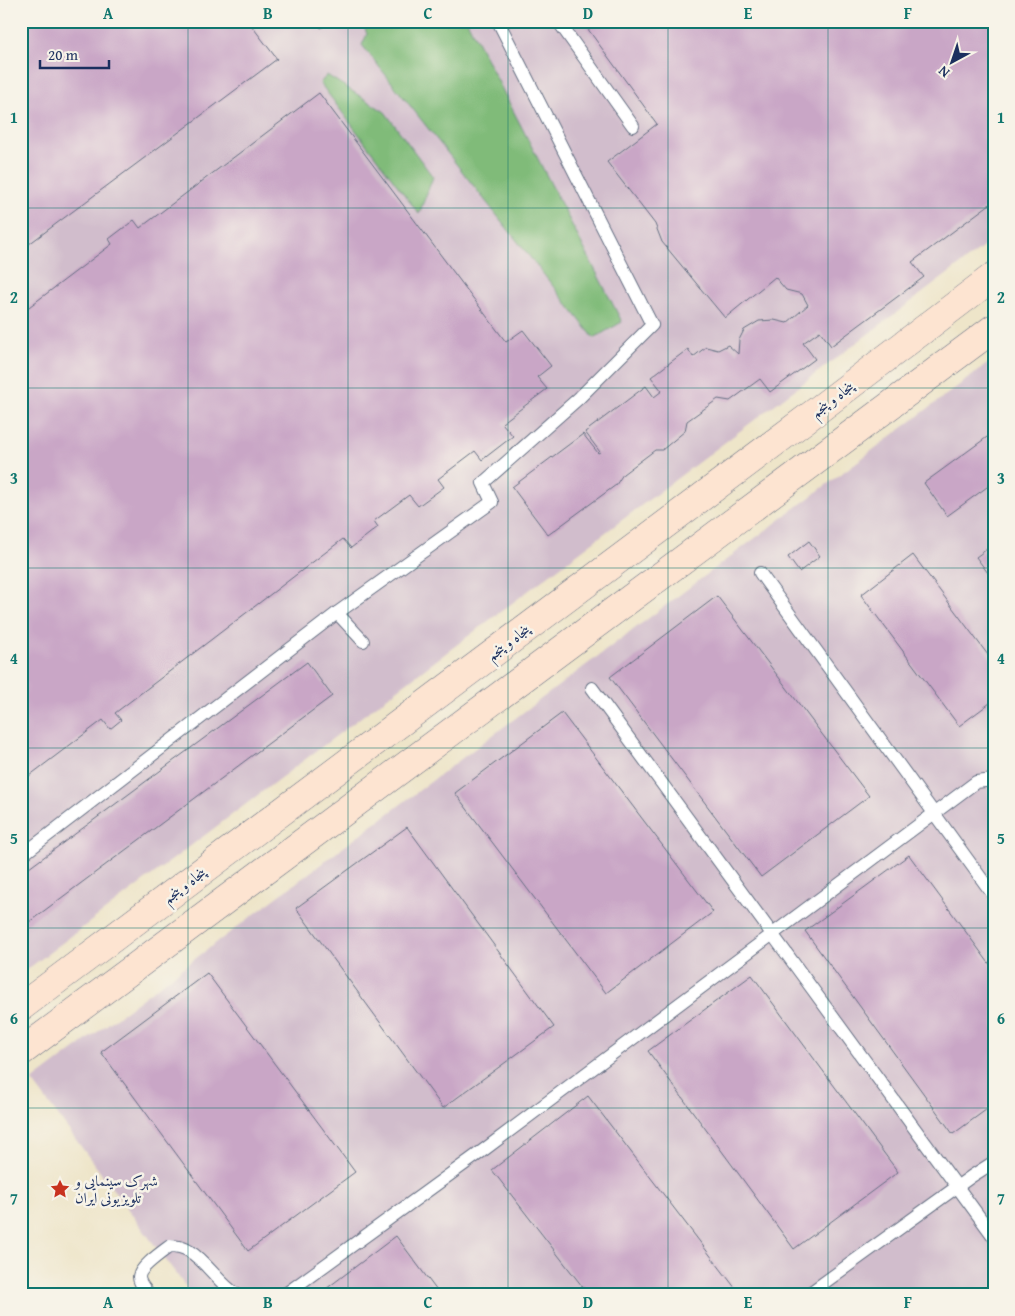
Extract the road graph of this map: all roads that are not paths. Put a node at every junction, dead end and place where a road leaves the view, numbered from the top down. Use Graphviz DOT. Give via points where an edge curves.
graph roads {
  1 [pos="498,21"];
  2 [pos="558,21"];
  3 [pos="633,126"];
  4 [pos="994,276"];
  5 [pos="994,328"];
  6 [pos="814,413"];
  7 [pos="838,444"];
  8 [pos="760,573"];
  9 [pos="337,613"];
  10 [pos="363,641"];
  11 [pos="592,688"];
  12 [pos="994,780"];
  13 [pos="935,813"];
  14 [pos="21,856"];
  15 [pos="994,896"];
  16 [pos="773,934"];
  17 [pos="21,1007"];
  18 [pos="21,1052"];
  19 [pos="994,1162"];
  20 [pos="957,1187"];
  21 [pos="994,1237"];
  22 [pos="149,1295"];
  23 [pos="237,1295"];
  24 [pos="284,1295"];
  25 [pos="807,1295"];
  1 -- 9 [label="lane" via="652,325 579,398 483,484 492,502"];
  2 -- 3 [label="lane"];
  4 -- 6 [label="main road, پنجاه و پنجم"];
  5 -- 7 [label="main road"];
  6 -- 7 [label="main road"];
  6 -- 17 [label="main road, پنجاه و پنجم"];
  7 -- 18 [label="main road"];
  8 -- 13 [label="lane"];
  9 -- 10 [label="lane"];
  9 -- 14 [label="lane"];
  11 -- 16 [label="lane"];
  12 -- 13 [label="lane" via="976,782"];
  13 -- 15 [label="lane"];
  13 -- 16 [label="lane"];
  16 -- 20 [label="lane"];
  16 -- 24 [label="lane"];
  19 -- 20 [label="lane"];
  20 -- 21 [label="lane"];
  20 -- 25 [label="lane"];
  22 -- 23 [label="lane" via="139,1278 142,1270 170,1246 180,1246 189,1251"];
}
